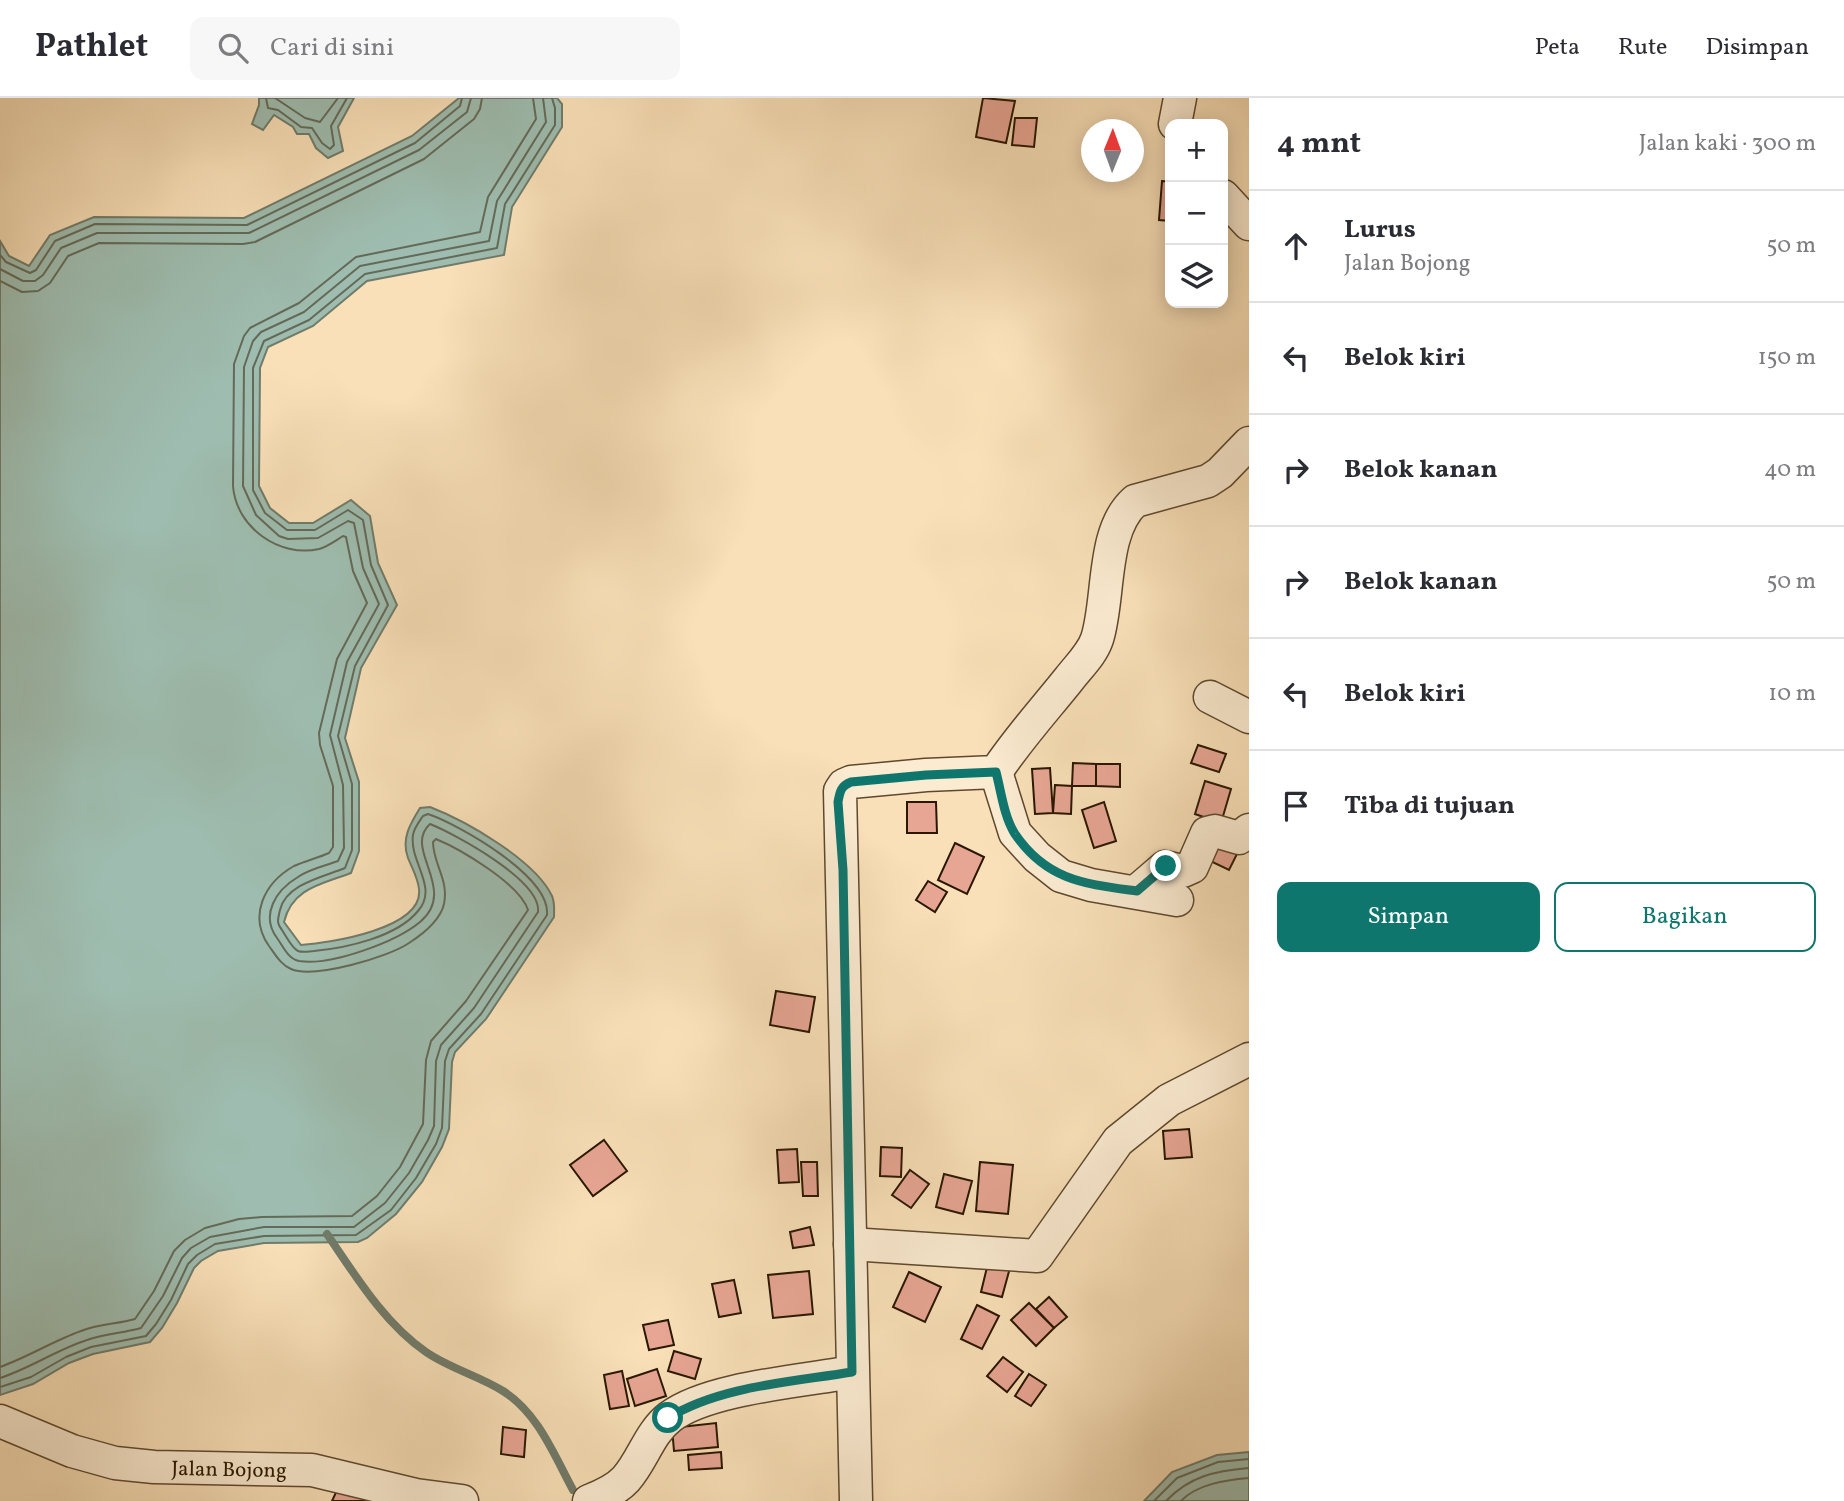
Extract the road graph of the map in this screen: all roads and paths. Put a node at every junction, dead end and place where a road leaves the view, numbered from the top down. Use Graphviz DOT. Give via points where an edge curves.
graph roads {
  1 [pos="1180,98"];
  2 [pos="1176,119"];
  3 [pos="1228,201"];
  4 [pos="1249,224"];
  5 [pos="1249,443"];
  6 [pos="1210,697"];
  7 [pos="1249,717"];
  8 [pos="996,772"];
  9 [pos="1249,830"];
  10 [pos="1137,891"];
  11 [pos="1177,900"];
  12 [pos="1249,1059"];
  13 [pos="850,1244"];
  14 [pos="852,1372"];
  15 [pos="0,1421"];
  16 [pos="463,1501"];
  17 [pos="589,1501"];
  18 [pos="856,1501"];
  1 -- 2 [label="street"];
  3 -- 4 [label="street"];
  5 -- 8 [label="street" via="1208,481 1135,501 1126,509 1112,548 1092,651"];
  6 -- 7 [label="street"];
  8 -- 10 [label="street" via="1015,833 1037,857 1060,876"];
  8 -- 13 [label="street" via="851,782 840,791"];
  9 -- 10 [label="street" via="1239,838 1207,833 1192,867 1180,871 1166,866"];
  10 -- 11 [label="street"];
  12 -- 13 [label="street" via="1169,1100 1118,1141 1037,1256"];
  13 -- 14 [label="street"];
  14 -- 17 [label="street" via="717,1395 686,1407 653,1435 625,1480"];
  14 -- 18 [label="street"];
  15 -- 16 [label="street, Jalan Bojong" via="72,1451 115,1462 312,1470"];
}
